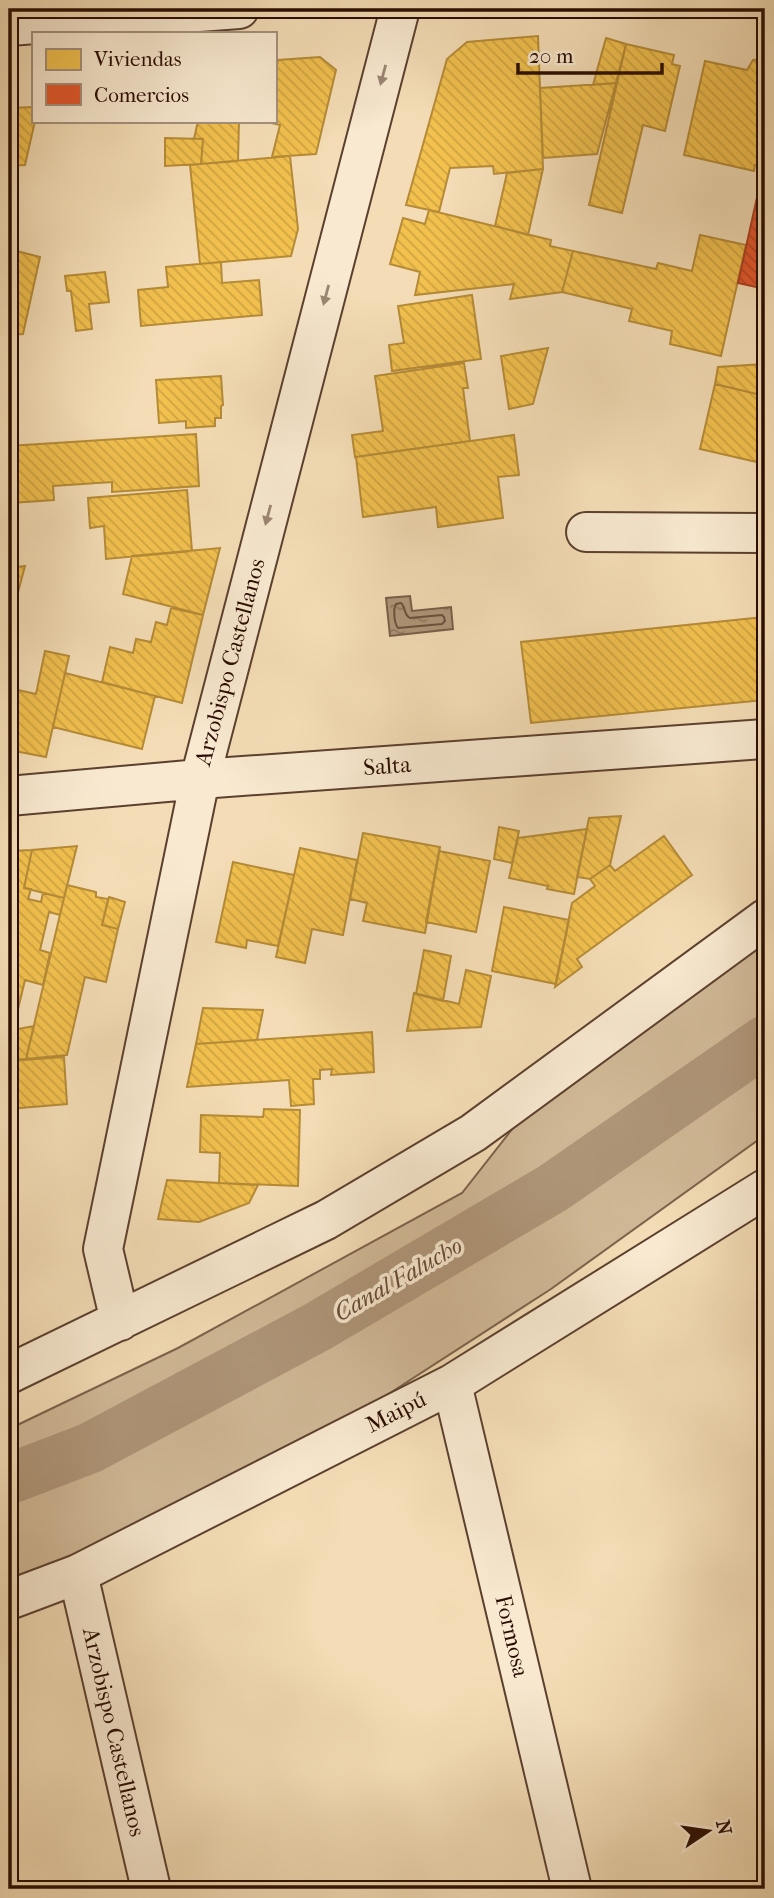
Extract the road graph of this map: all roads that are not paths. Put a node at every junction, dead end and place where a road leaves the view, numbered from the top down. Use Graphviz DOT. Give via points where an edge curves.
graph roads {
  1 [pos="239,9"];
  2 [pos="400,9"];
  3 [pos="9,26"];
  4 [pos="586,532"];
  5 [pos="765,533"];
  6 [pos="765,738"];
  7 [pos="200,779"];
  8 [pos="9,796"];
  9 [pos="765,919"];
  10 [pos="765,1189"];
  11 [pos="120,1321"];
  12 [pos="9,1374"];
  13 [pos="452,1384"];
  14 [pos="78,1574"];
  15 [pos="9,1600"];
  16 [pos="151,1889"];
  17 [pos="572,1889"];
  1 -- 3 [label="street"];
  2 -- 7 [label="street, Arzobispo Castellanos, one-way"];
  4 -- 5 [label="street"];
  6 -- 7 [label="street, Salta"];
  7 -- 8 [label="street, Salta"];
  7 -- 11 [label="street, Arzobispo Castellanos" via="103,1250"];
  9 -- 11 [label="street" via="473,1133 326,1220"];
  10 -- 13 [label="street, Maipú"];
  11 -- 12 [label="street"];
  13 -- 14 [label="street, Maipú"];
  13 -- 17 [label="street, Formosa"];
  14 -- 15 [label="street, Maipú"];
  14 -- 16 [label="street, Arzobispo Castellanos"];
}
